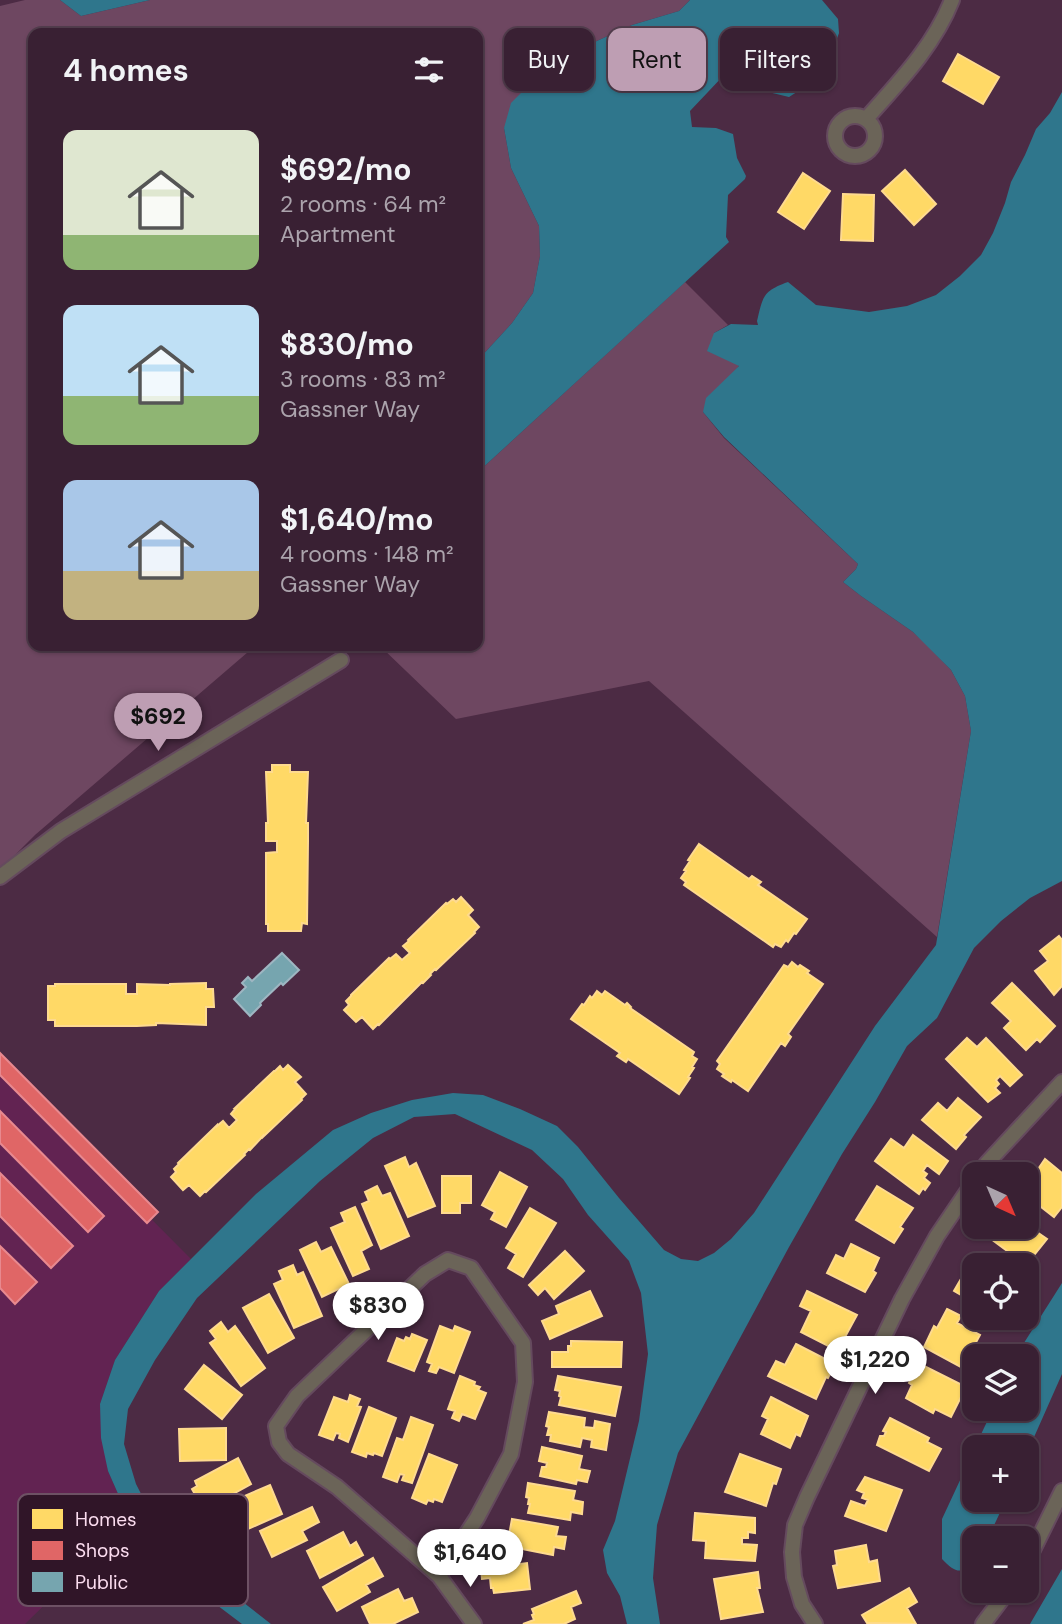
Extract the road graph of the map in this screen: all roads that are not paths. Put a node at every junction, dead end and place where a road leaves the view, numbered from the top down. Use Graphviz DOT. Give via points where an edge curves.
graph roads {
  1 [pos="952,0"];
  2 [pos="866,119"];
  3 [pos="341,660"];
  4 [pos="0,877"];
  5 [pos="1062,1082"];
  6 [pos="988,1162"];
  7 [pos="962,1199"];
  8 [pos="1062,1491"];
  9 [pos="1039,1538"];
  10 [pos="439,1576"];
  11 [pos="999,1603"];
  12 [pos="474,1624"];
  13 [pos="815,1624"];
  14 [pos="984,1624"];
  1 -- 2 [label="street" via="915,64"];
  3 -- 4 [label="street" via="61,831"];
  5 -- 6 [label="street"];
  7 -- 13 [label="street" via="902,1299 795,1525 794,1577 802,1604"];
  8 -- 9 [label="street"];
  10 -- 10 [label="street" via="337,1487 288,1454 279,1442 276,1426 307,1386 425,1274 448,1260 471,1268 523,1343 525,1382 511,1454"];
  10 -- 12 [label="street"];
  11 -- 14 [label="street"];
}
